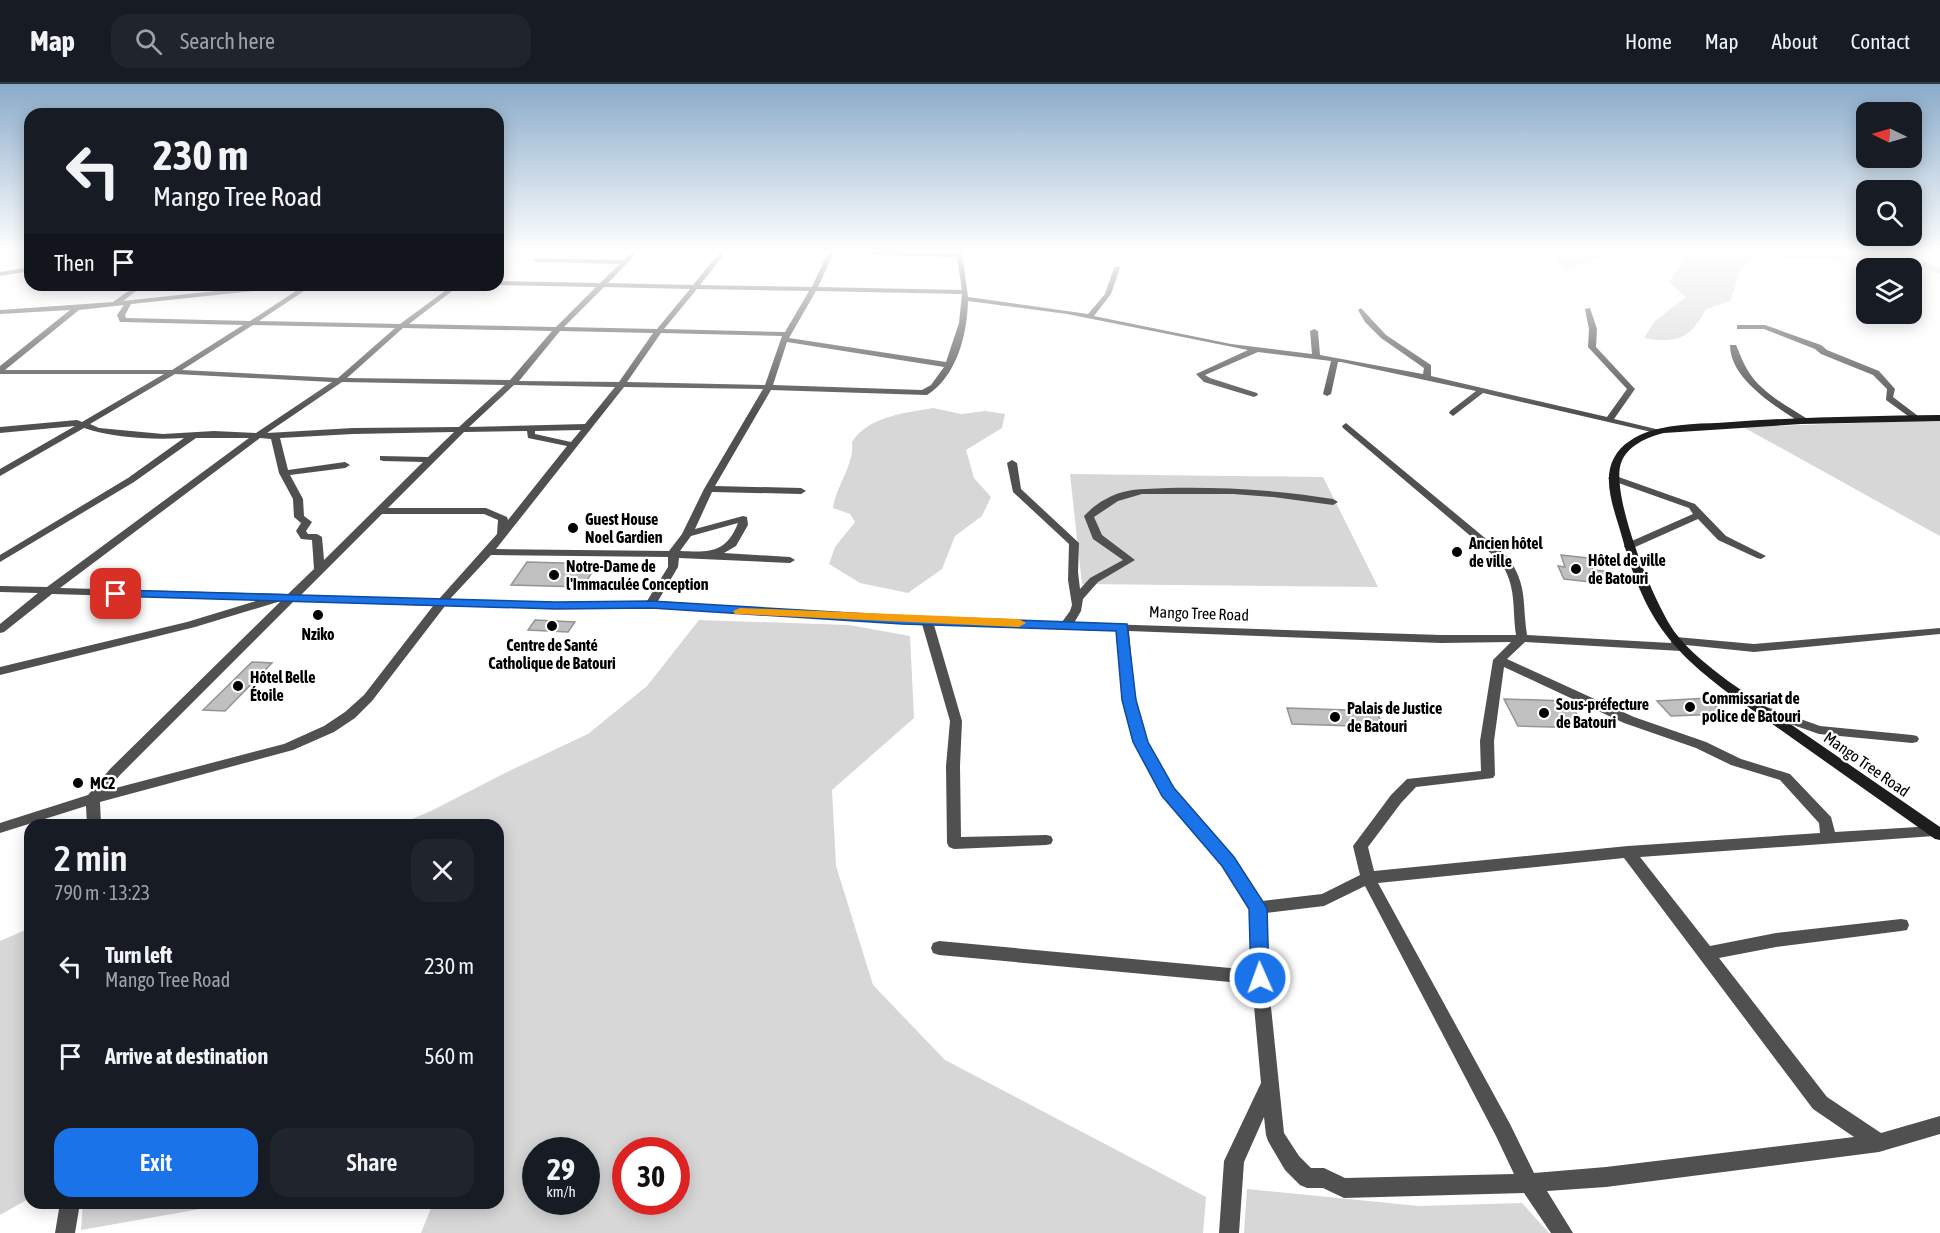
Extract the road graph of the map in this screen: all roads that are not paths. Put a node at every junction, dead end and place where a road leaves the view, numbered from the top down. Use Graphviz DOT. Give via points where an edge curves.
graph roads {
  1 [pos="100,306"];
  2 [pos="127,306"];
  3 [pos="278,306"];
  4 [pos="429,306"];
  5 [pos="581,306"];
  6 [pos="680,306"];
  7 [pos="804,306"];
  8 [pos="964,306"];
  9 [pos="1025,306"];
  10 [pos="1098,306"];
  11 [pos="77,308"];
  12 [pos="1588,309"];
  13 [pos="1361,310"];
  14 [pos="0,312"];
  15 [pos="1090,316"];
  16 [pos="253,322"];
  17 [pos="399,327"];
  18 [pos="1740,327"];
  19 [pos="559,328"];
  20 [pos="1314,331"];
  21 [pos="658,332"];
  22 [pos="786,336"];
  23 [pos="1733,347"];
  24 [pos="1256,349"];
  25 [pos="1316,356"];
  26 [pos="1335,359"];
  27 [pos="949,365"];
  28 [pos="0,371"];
  29 [pos="174,372"];
  30 [pos="1427,377"];
  31 [pos="340,380"];
  32 [pos="513,382"];
  33 [pos="621,385"];
  34 [pos="768,387"];
  35 [pos="1481,391"];
  36 [pos="1327,394"];
  37 [pos="1254,395"];
  38 [pos="1453,413"];
  39 [pos="1940,418"];
  40 [pos="1918,419"];
  41 [pos="1609,420"];
  42 [pos="1803,420"];
  43 [pos="83,426"];
  44 [pos="1346,426"];
  45 [pos="586,427"];
  46 [pos="463,428"];
  47 [pos="531,429"];
  48 [pos="0,430"];
  49 [pos="1657,432"];
  50 [pos="194,435"];
  51 [pos="256,436"];
  52 [pos="275,436"];
  53 [pos="573,445"];
  54 [pos="383,458"];
  55 [pos="430,460"];
  56 [pos="1012,463"];
  57 [pos="345,465"];
  58 [pos="0,473"];
  59 [pos="284,473"];
  60 [pos="1613,478"];
  61 [pos="709,489"];
  62 [pos="801,491"];
  63 [pos="1333,502"];
  64 [pos="379,511"];
  65 [pos="1699,515"];
  66 [pos="502,534"];
  67 [pos="687,534"];
  68 [pos="1629,546"];
  69 [pos="488,552"];
  70 [pos="674,552"];
  71 [pos="712,553"];
  72 [pos="1761,556"];
  73 [pos="0,559"];
  74 [pos="790,560"];
  75 [pos="320,569"];
  76 [pos="0,589"];
  77 [pos="47,592"];
  78 [pos="294,597"];
  79 [pos="1079,597"];
  80 [pos="275,598"];
  81 [pos="442,602"];
  82 [pos="651,604"];
  83 [pos="927,621"];
  84 [pos="1066,625"];
  85 [pos="1123,627"];
  86 [pos="0,630"];
  87 [pos="1940,631"];
  88 [pos="1522,638"];
  89 [pos="1679,644"];
  90 [pos="1499,660"];
  91 [pos="0,671"];
  92 [pos="1760,709"];
  93 [pos="1912,739"];
  94 [pos="93,799"];
  95 [pos="29,819"];
  96 [pos="94,819"];
  97 [pos="24,821"];
  98 [pos="0,828"];
  99 [pos="1937,833"];
  100 [pos="1828,838"];
  101 [pos="1046,840"];
  102 [pos="1628,852"];
  103 [pos="1368,878"];
  104 [pos="1258,908"];
  105 [pos="1901,925"];
  106 [pos="939,948"];
  107 [pos="1705,954"];
  108 [pos="1260,978"];
  109 [pos="1269,1087"];
  110 [pos="1940,1125"];
  111 [pos="1879,1143"];
  112 [pos="1529,1183"];
  113 [pos="69,1209"];
  114 [pos="65,1233"];
  115 [pos="1228,1233"];
  116 [pos="1563,1233"];
  1 -- 11 [label="street"];
  2 -- 16 [label="street" via="121,315 123,320"];
  3 -- 16 [label="street"];
  4 -- 17 [label="street"];
  5 -- 19 [label="street"];
  6 -- 21 [label="street"];
  7 -- 22 [label="street"];
  8 -- 27 [label="street" via="958,345"];
  9 -- 15 [label="street"];
  10 -- 15 [label="street"];
  11 -- 14 [label="street"];
  11 -- 28 [label="street"];
  12 -- 41 [label="street" via="1592,347 1631,389"];
  13 -- 30 [label="street" via="1387,343 1409,351 1428,367"];
  15 -- 24 [label="street" via="1200,341"];
  16 -- 17 [label="street"];
  16 -- 29 [label="street"];
  17 -- 19 [label="street"];
  17 -- 31 [label="street"];
  18 -- 40 [label="street" via="1765,327 1876,373 1891,389 1889,398"];
  19 -- 21 [label="street"];
  19 -- 32 [label="street"];
  20 -- 25 [label="street"];
  21 -- 22 [label="street"];
  21 -- 33 [label="street"];
  22 -- 27 [label="street"];
  22 -- 34 [label="street"];
  23 -- 42 [label="street" via="1742,372 1767,396"];
  24 -- 25 [label="street"];
  24 -- 37 [label="street" via="1200,374 1207,380"];
  25 -- 26 [label="street"];
  26 -- 30 [label="street"];
  26 -- 36 [label="street"];
  27 -- 34 [label="street" via="924,393"];
  28 -- 29 [label="street"];
  29 -- 31 [label="street"];
  29 -- 43 [label="street"];
  30 -- 35 [label="street"];
  31 -- 32 [label="street"];
  31 -- 51 [label="street"];
  32 -- 33 [label="street"];
  32 -- 46 [label="street"];
  33 -- 34 [label="street"];
  33 -- 45 [label="street"];
  34 -- 61 [label="street"];
  35 -- 38 [label="street"];
  35 -- 41 [label="street"];
  39 -- 40 [label="main road"];
  40 -- 42 [label="main road"];
  41 -- 49 [label="street"];
  42 -- 49 [label="main road"];
  43 -- 48 [label="street" via="50,424"];
  43 -- 50 [label="street" via="163,437"];
  43 -- 58 [label="street"];
  44 -- 88 [label="street" via="1504,559 1518,577"];
  45 -- 47 [label="street"];
  45 -- 53 [label="street"];
  46 -- 47 [label="street"];
  46 -- 52 [label="street"];
  46 -- 55 [label="street"];
  47 -- 53 [label="street" via="531,436"];
  49 -- 60 [label="main road" via="1625,449 1612,467"];
  50 -- 51 [label="street"];
  50 -- 73 [label="street" via="123,485"];
  51 -- 52 [label="street"];
  51 -- 77 [label="street"];
  52 -- 59 [label="street"];
  53 -- 66 [label="street"];
  54 -- 55 [label="street"];
  55 -- 64 [label="street"];
  56 -- 79 [label="street" via="1016,490 1074,543 1072,574"];
  57 -- 59 [label="street"];
  59 -- 75 [label="street" via="298,500 298,517 307,522 301,531 305,537 317,537"];
  60 -- 65 [label="street" via="1692,506"];
  60 -- 68 [label="main road"];
  61 -- 62 [label="street"];
  61 -- 67 [label="street"];
  63 -- 79 [label="street" via="1283,494 1202,491 1123,496 1098,507 1089,516 1097,537 1130,560 1094,580"];
  64 -- 66 [label="street" via="486,511 503,519"];
  64 -- 75 [label="street"];
  65 -- 68 [label="street"];
  65 -- 72 [label="street" via="1722,538"];
  66 -- 69 [label="street"];
  67 -- 70 [label="street"];
  67 -- 71 [label="street" via="743,519 731,546"];
  68 -- 89 [label="main road" via="1642,584"];
  69 -- 70 [label="street"];
  69 -- 81 [label="street"];
  70 -- 71 [label="street"];
  70 -- 82 [label="street" via="673,567"];
  71 -- 74 [label="street"];
  75 -- 78 [label="street"];
  76 -- 77 [label="street, Mango Tree Road"];
  77 -- 80 [label="street, Mango Tree Road"];
  77 -- 86 [label="street"];
  78 -- 80 [label="street, Mango Tree Road"];
  78 -- 81 [label="street, Mango Tree Road"];
  78 -- 94 [label="street" via="115,772"];
  79 -- 84 [label="street" via="1076,611"];
  80 -- 91 [label="street" via="223,616"];
  81 -- 82 [label="street, Mango Tree Road"];
  81 -- 94 [label="street" via="368,698 329,729 288,747"];
  82 -- 83 [label="street, Mango Tree Road"];
  83 -- 84 [label="street, Mango Tree Road"];
  83 -- 101 [label="street" via="956,722 952,766 954,843"];
  84 -- 85 [label="street, Mango Tree Road"];
  85 -- 88 [label="street, Mango Tree Road" via="1441,639"];
  85 -- 104 [label="street" via="1129,700 1141,742 1168,792 1228,861"];
  87 -- 89 [label="street" via="1754,648"];
  88 -- 89 [label="street, Mango Tree Road"];
  88 -- 90 [label="street"];
  89 -- 92 [label="main road, Mango Tree Road"];
  90 -- 100 [label="street" via="1629,720 1785,777 1826,821"];
  90 -- 103 [label="street" via="1487,741 1488,775 1412,782 1360,846"];
  92 -- 93 [label="street" via="1819,730"];
  92 -- 99 [label="main road, Mango Tree Road"];
  94 -- 95 [label="street"];
  94 -- 96 [label="street"];
  97 -- 98 [label="street"];
  99 -- 100 [label="street"];
  100 -- 102 [label="street"];
  102 -- 103 [label="street"];
  102 -- 107 [label="street"];
  103 -- 104 [label="street" via="1324,900"];
  103 -- 112 [label="street"];
  104 -- 108 [label="street"];
  105 -- 107 [label="street" via="1776,940"];
  106 -- 108 [label="street"];
  107 -- 111 [label="street" via="1820,1103"];
  108 -- 109 [label="street"];
  109 -- 112 [label="street" via="1275,1135 1292,1163 1307,1178 1323,1178 1344,1188"];
  109 -- 115 [label="street" via="1234,1161"];
  110 -- 111 [label="street"];
  111 -- 112 [label="street"];
  112 -- 116 [label="street"];
  113 -- 114 [label="street"];
}
